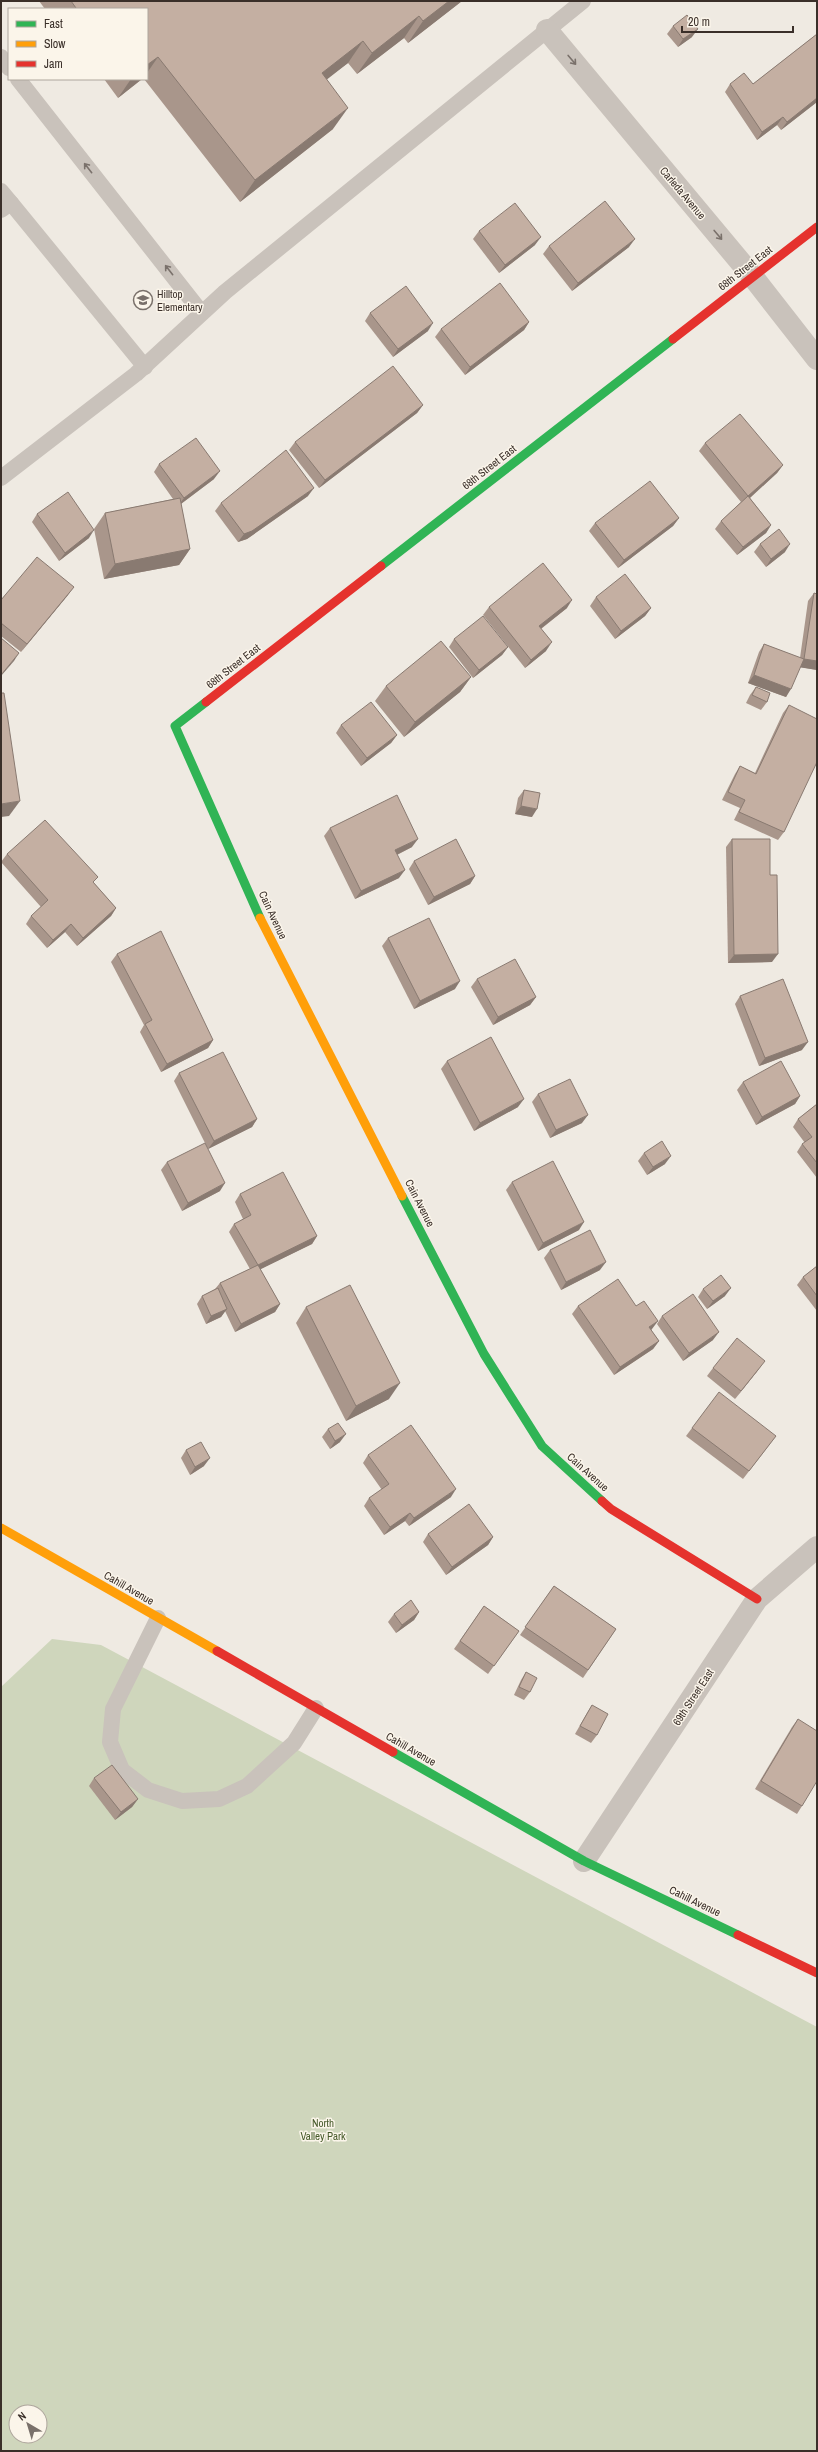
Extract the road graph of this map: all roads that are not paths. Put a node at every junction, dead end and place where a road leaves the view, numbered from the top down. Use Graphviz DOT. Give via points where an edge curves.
graph roads {
  1 [pos="583,1"];
  2 [pos="547,30"];
  3 [pos="1,57"];
  4 [pos="8,67"];
  5 [pos="19,80"];
  6 [pos="4,201"];
  7 [pos="817,227"];
  8 [pos="754,277"];
  9 [pos="202,312"];
  10 [pos="817,359"];
  11 [pos="145,367"];
  12 [pos="1,478"];
  13 [pos="175,726"];
  14 [pos="1,1528"];
  15 [pos="817,1547"];
  16 [pos="757,1599"];
  17 [pos="158,1618"];
  18 [pos="316,1708"];
  19 [pos="584,1861"];
  20 [pos="817,1973"];
  1 -- 2 [label="lane"];
  2 -- 8 [label="street, Carleda Avenue, one-way"];
  2 -- 9 [label="lane"];
  3 -- 4 [label="lane"];
  9 -- 5 [label="lane, one-way"];
  6 -- 11 [label="lane"];
  7 -- 8 [label="street, 68th Street East"];
  8 -- 10 [label="street, Carleda Avenue"];
  8 -- 13 [label="street, 68th Street East"];
  9 -- 11 [label="lane"];
  11 -- 12 [label="lane"];
  13 -- 16 [label="street, Cain Avenue" via="267,933 484,1354 542,1446 611,1508"];
  14 -- 17 [label="street, Cahill Avenue"];
  15 -- 16 [label="street, 69th Street East"];
  16 -- 19 [label="street, 69th Street East"];
  17 -- 18 [label="street, Cahill Avenue"];
  17 -- 18 [label="lane" via="112,1709 110,1742 122,1770 148,1790 182,1802 219,1799 247,1786 294,1743"];
  18 -- 19 [label="street, Cahill Avenue"];
  19 -- 20 [label="street, Cahill Avenue"];
}
